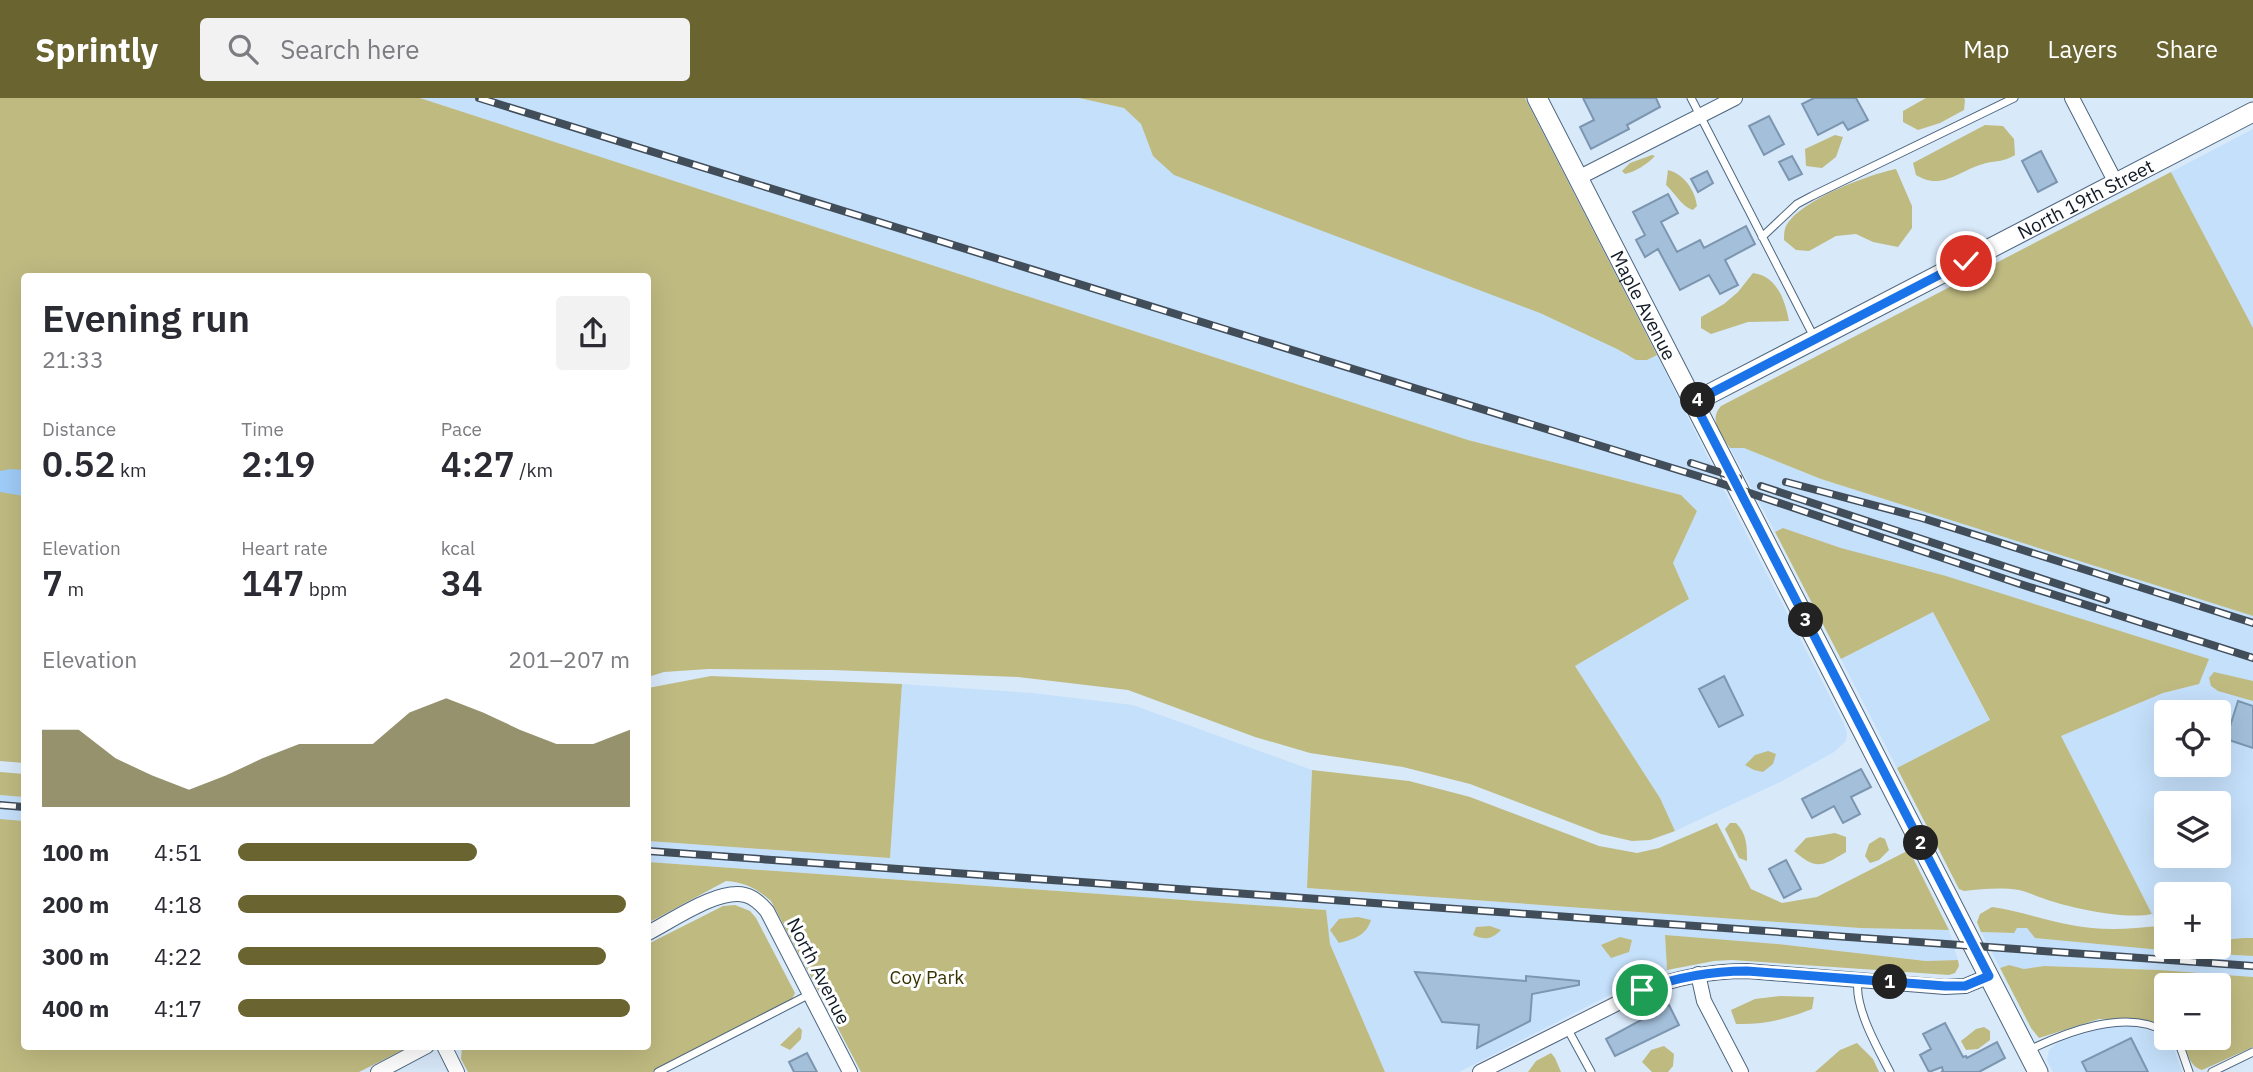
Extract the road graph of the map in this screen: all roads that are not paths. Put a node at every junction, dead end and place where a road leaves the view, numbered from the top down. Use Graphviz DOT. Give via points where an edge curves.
graph roads {
  1 [pos="1537,98"];
  2 [pos="1691,98"];
  3 [pos="1735,98"];
  4 [pos="2014,98"];
  5 [pos="2072,98"];
  6 [pos="2253,113"];
  7 [pos="1700,116"];
  8 [pos="1578,178"];
  9 [pos="2116,183"];
  10 [pos="1762,237"];
  11 [pos="1815,339"];
  12 [pos="1694,402"];
  13 [pos="651,931"];
  14 [pos="1698,974"];
  15 [pos="1989,976"];
  16 [pos="1858,980"];
  17 [pos="810,994"];
  18 [pos="1567,1027"];
  19 [pos="2154,1027"];
  20 [pos="420,1050"];
  21 [pos="446,1050"];
  22 [pos="2181,1050"];
  23 [pos="2027,1051"];
  24 [pos="2253,1052"];
  25 [pos="378,1072"];
  26 [pos="457,1072"];
  27 [pos="658,1072"];
  28 [pos="850,1072"];
  29 [pos="1480,1072"];
  30 [pos="1591,1072"];
  31 [pos="1741,1072"];
  32 [pos="1890,1072"];
  33 [pos="2038,1072"];
  34 [pos="2189,1072"];
  35 [pos="2212,1072"];
  1 -- 8 [label="main road, Maple Avenue"];
  2 -- 7 [label="lane"];
  3 -- 7 [label="street"];
  4 -- 10 [label="lane" via="1797,204"];
  5 -- 9 [label="street"];
  6 -- 9 [label="main road, North 19th Street"];
  7 -- 8 [label="street"];
  7 -- 10 [label="lane"];
  8 -- 12 [label="main road, Maple Avenue"];
  9 -- 11 [label="main road, North 19th Street"];
  10 -- 11 [label="lane"];
  11 -- 12 [label="main road, North 19th Street"];
  12 -- 15 [label="main road, Maple Avenue"];
  13 -- 17 [label="street, North Avenue" via="717,897 747,895 767,911"];
  14 -- 16 [label="street" via="1747,971"];
  14 -- 18 [label="street" via="1642,990"];
  14 -- 31 [label="street" via="1704,1001"];
  15 -- 16 [label="street" via="1965,986"];
  15 -- 23 [label="main road, Maple Avenue"];
  16 -- 32 [label="lane" via="1862,1009"];
  17 -- 27 [label="lane"];
  17 -- 28 [label="street, North Avenue"];
  18 -- 29 [label="street"];
  18 -- 30 [label="lane"];
  19 -- 23 [label="lane" via="2100,1023"];
  20 -- 25 [label="street"];
  21 -- 26 [label="street"];
  22 -- 34 [label="lane"];
  23 -- 33 [label="main road, Maple Avenue"];
  24 -- 35 [label="lane"];
}
